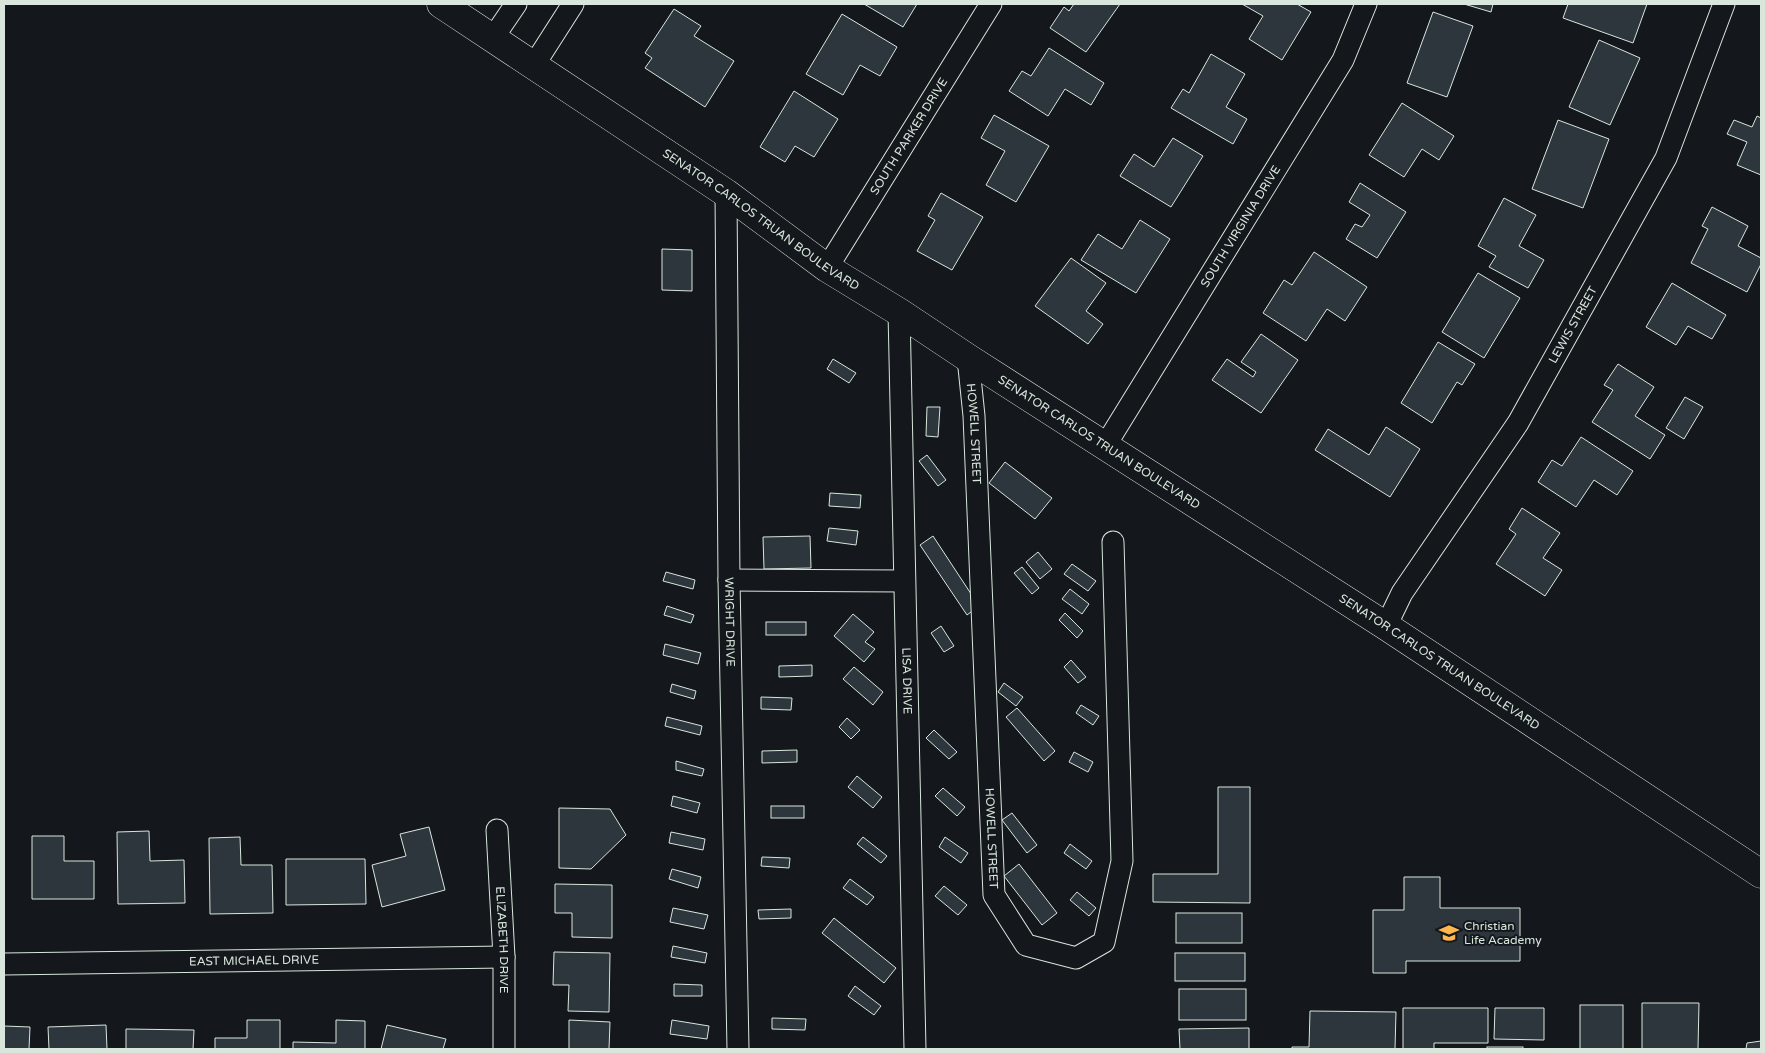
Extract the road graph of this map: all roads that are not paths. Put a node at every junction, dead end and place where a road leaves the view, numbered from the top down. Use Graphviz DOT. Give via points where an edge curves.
graph roads {
  1 [pos="441,4"];
  2 [pos="516,4"];
  3 [pos="573,4"];
  4 [pos="991,4"];
  5 [pos="1366,4"];
  6 [pos="1724,4"];
  7 [pos="493,38"];
  8 [pos="534,65"];
  9 [pos="726,193"];
  10 [pos="827,268"];
  11 [pos="899,312"];
  12 [pos="968,358"];
  13 [pos="1105,446"];
  14 [pos="1113,542"];
  15 [pos="729,580"];
  16 [pos="904,581"];
  17 [pos="1386,626"];
  18 [pos="497,830"];
  19 [pos="1761,874"];
  20 [pos="504,957"];
  21 [pos="4,964"];
  22 [pos="504,1049"];
  23 [pos="738,1049"];
  24 [pos="915,1049"];
  1 -- 7 [label="main road, SENATOR CARLOS TRUAN BOULEVARD"];
  2 -- 7 [label="street"];
  3 -- 8 [label="street"];
  4 -- 10 [label="street, SOUTH PARKER DRIVE"];
  5 -- 13 [label="street, SOUTH VIRGINIA DRIVE" via="1343,60"];
  6 -- 17 [label="street, LEWIS STREET" via="1666,158 1518,423 1402,593"];
  7 -- 8 [label="main road, SENATOR CARLOS TRUAN BOULEVARD"];
  8 -- 9 [label="main road, SENATOR CARLOS TRUAN BOULEVARD"];
  9 -- 10 [label="main road, SENATOR CARLOS TRUAN BOULEVARD"];
  9 -- 15 [label="street, WRIGHT DRIVE"];
  10 -- 11 [label="main road, SENATOR CARLOS TRUAN BOULEVARD"];
  11 -- 12 [label="main road, SENATOR CARLOS TRUAN BOULEVARD"];
  11 -- 16 [label="street, LISA DRIVE"];
  12 -- 13 [label="main road, SENATOR CARLOS TRUAN BOULEVARD"];
  12 -- 14 [label="street, HOWELL STREET" via="974,416 994,895 1026,945 1076,958 1104,942 1122,861"];
  13 -- 17 [label="main road, SENATOR CARLOS TRUAN BOULEVARD"];
  15 -- 16 [label="street"];
  15 -- 23 [label="street, WRIGHT DRIVE"];
  16 -- 24 [label="street, LISA DRIVE"];
  17 -- 19 [label="main road, SENATOR CARLOS TRUAN BOULEVARD"];
  18 -- 20 [label="street, ELIZABETH DRIVE"];
  20 -- 21 [label="street, EAST MICHAEL DRIVE"];
  20 -- 22 [label="street, ELIZABETH DRIVE"];
}
